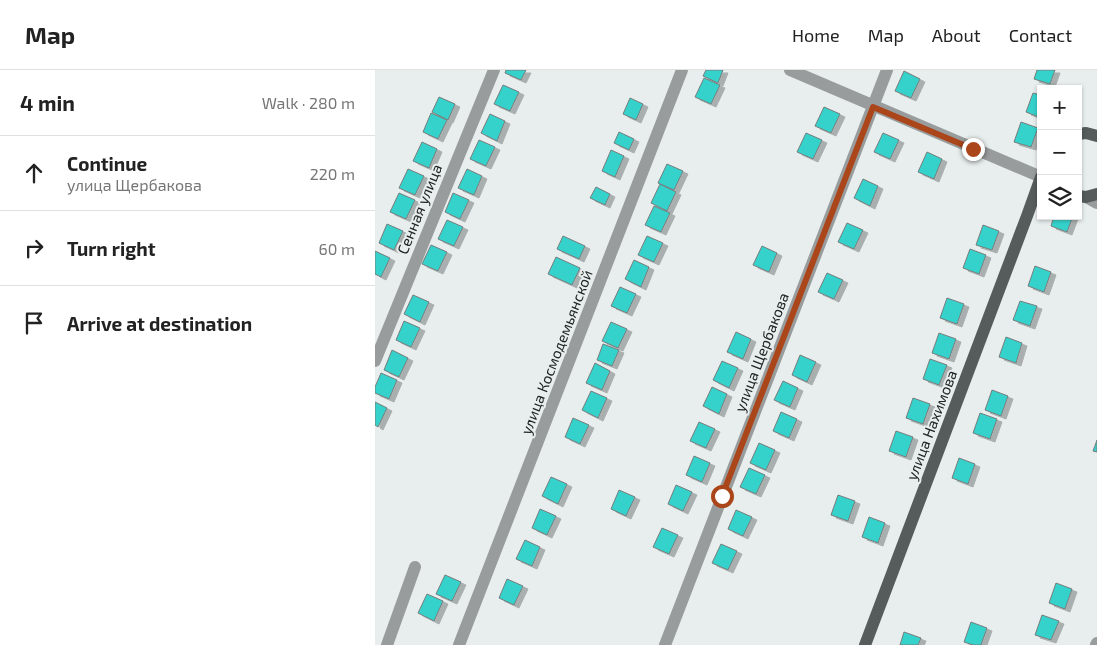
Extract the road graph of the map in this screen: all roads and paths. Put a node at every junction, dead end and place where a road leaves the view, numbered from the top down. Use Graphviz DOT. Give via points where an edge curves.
graph roads {
  1 [pos="494,70"];
  2 [pos="682,70"];
  3 [pos="790,70"];
  4 [pos="887,70"];
  5 [pos="873,107"];
  6 [pos="1097,124"];
  7 [pos="1087,134"];
  8 [pos="1037,175"];
  9 [pos="1037,188"];
  10 [pos="375,361"];
  11 [pos="415,568"];
  12 [pos="387,645"];
  13 [pos="459,645"];
  14 [pos="665,645"];
  15 [pos="865,645"];
  1 -- 10 [label="street, Сенная улица"];
  2 -- 13 [label="street, улица Космодемьянской"];
  3 -- 5 [label="street"];
  4 -- 5 [label="street, улица Щербакова"];
  5 -- 8 [label="street"];
  5 -- 14 [label="street, улица Щербакова"];
  6 -- 7 [label="main road"];
  9 -- 15 [label="main road, улица Нахимова"];
  11 -- 12 [label="street"];
}
